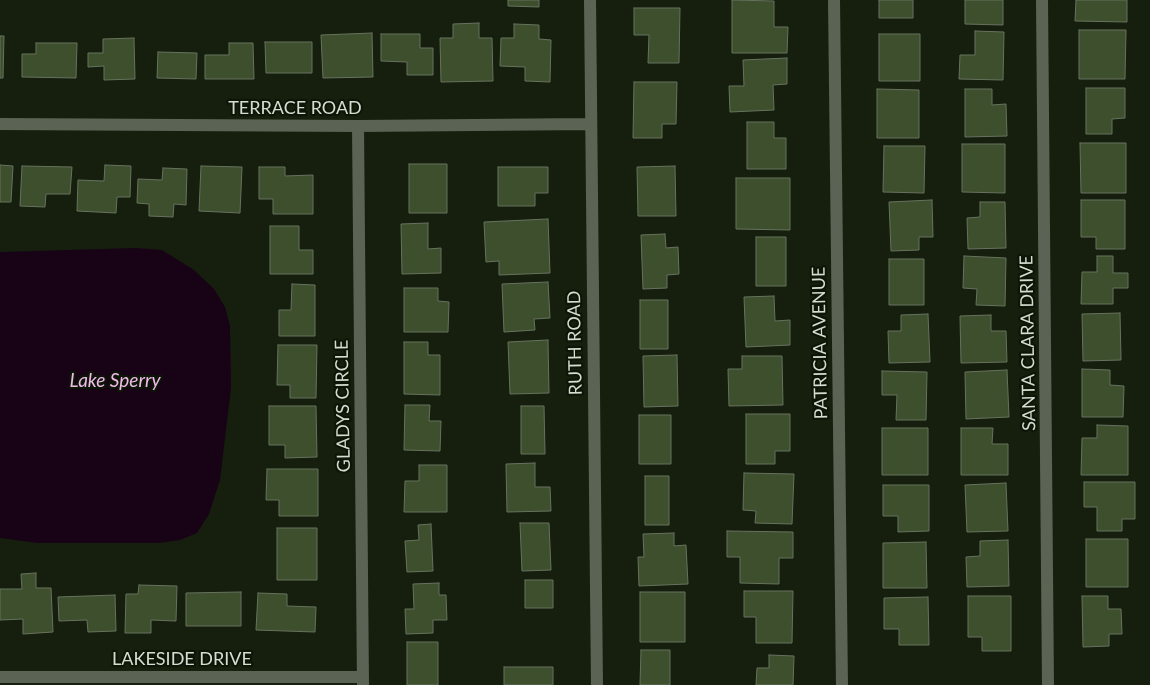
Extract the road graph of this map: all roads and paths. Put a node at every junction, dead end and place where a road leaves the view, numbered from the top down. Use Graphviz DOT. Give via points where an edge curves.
graph roads {
  1 [pos="590,0"];
  2 [pos="834,0"];
  3 [pos="1042,0"];
  4 [pos="0,124"];
  5 [pos="590,124"];
  6 [pos="358,126"];
  7 [pos="0,676"];
  8 [pos="363,681"];
  9 [pos="597,685"];
  10 [pos="842,685"];
  11 [pos="1048,685"];
  1 -- 5 [label="street, RUTH ROAD"];
  2 -- 10 [label="street, PATRICIA AVENUE"];
  3 -- 11 [label="street, SANTA CLARA DRIVE"];
  4 -- 6 [label="street, TERRACE ROAD"];
  5 -- 6 [label="street, TERRACE ROAD"];
  5 -- 9 [label="street, RUTH ROAD"];
  6 -- 8 [label="street, GLADYS CIRCLE"];
  7 -- 8 [label="street, LAKESIDE DRIVE"];
}
